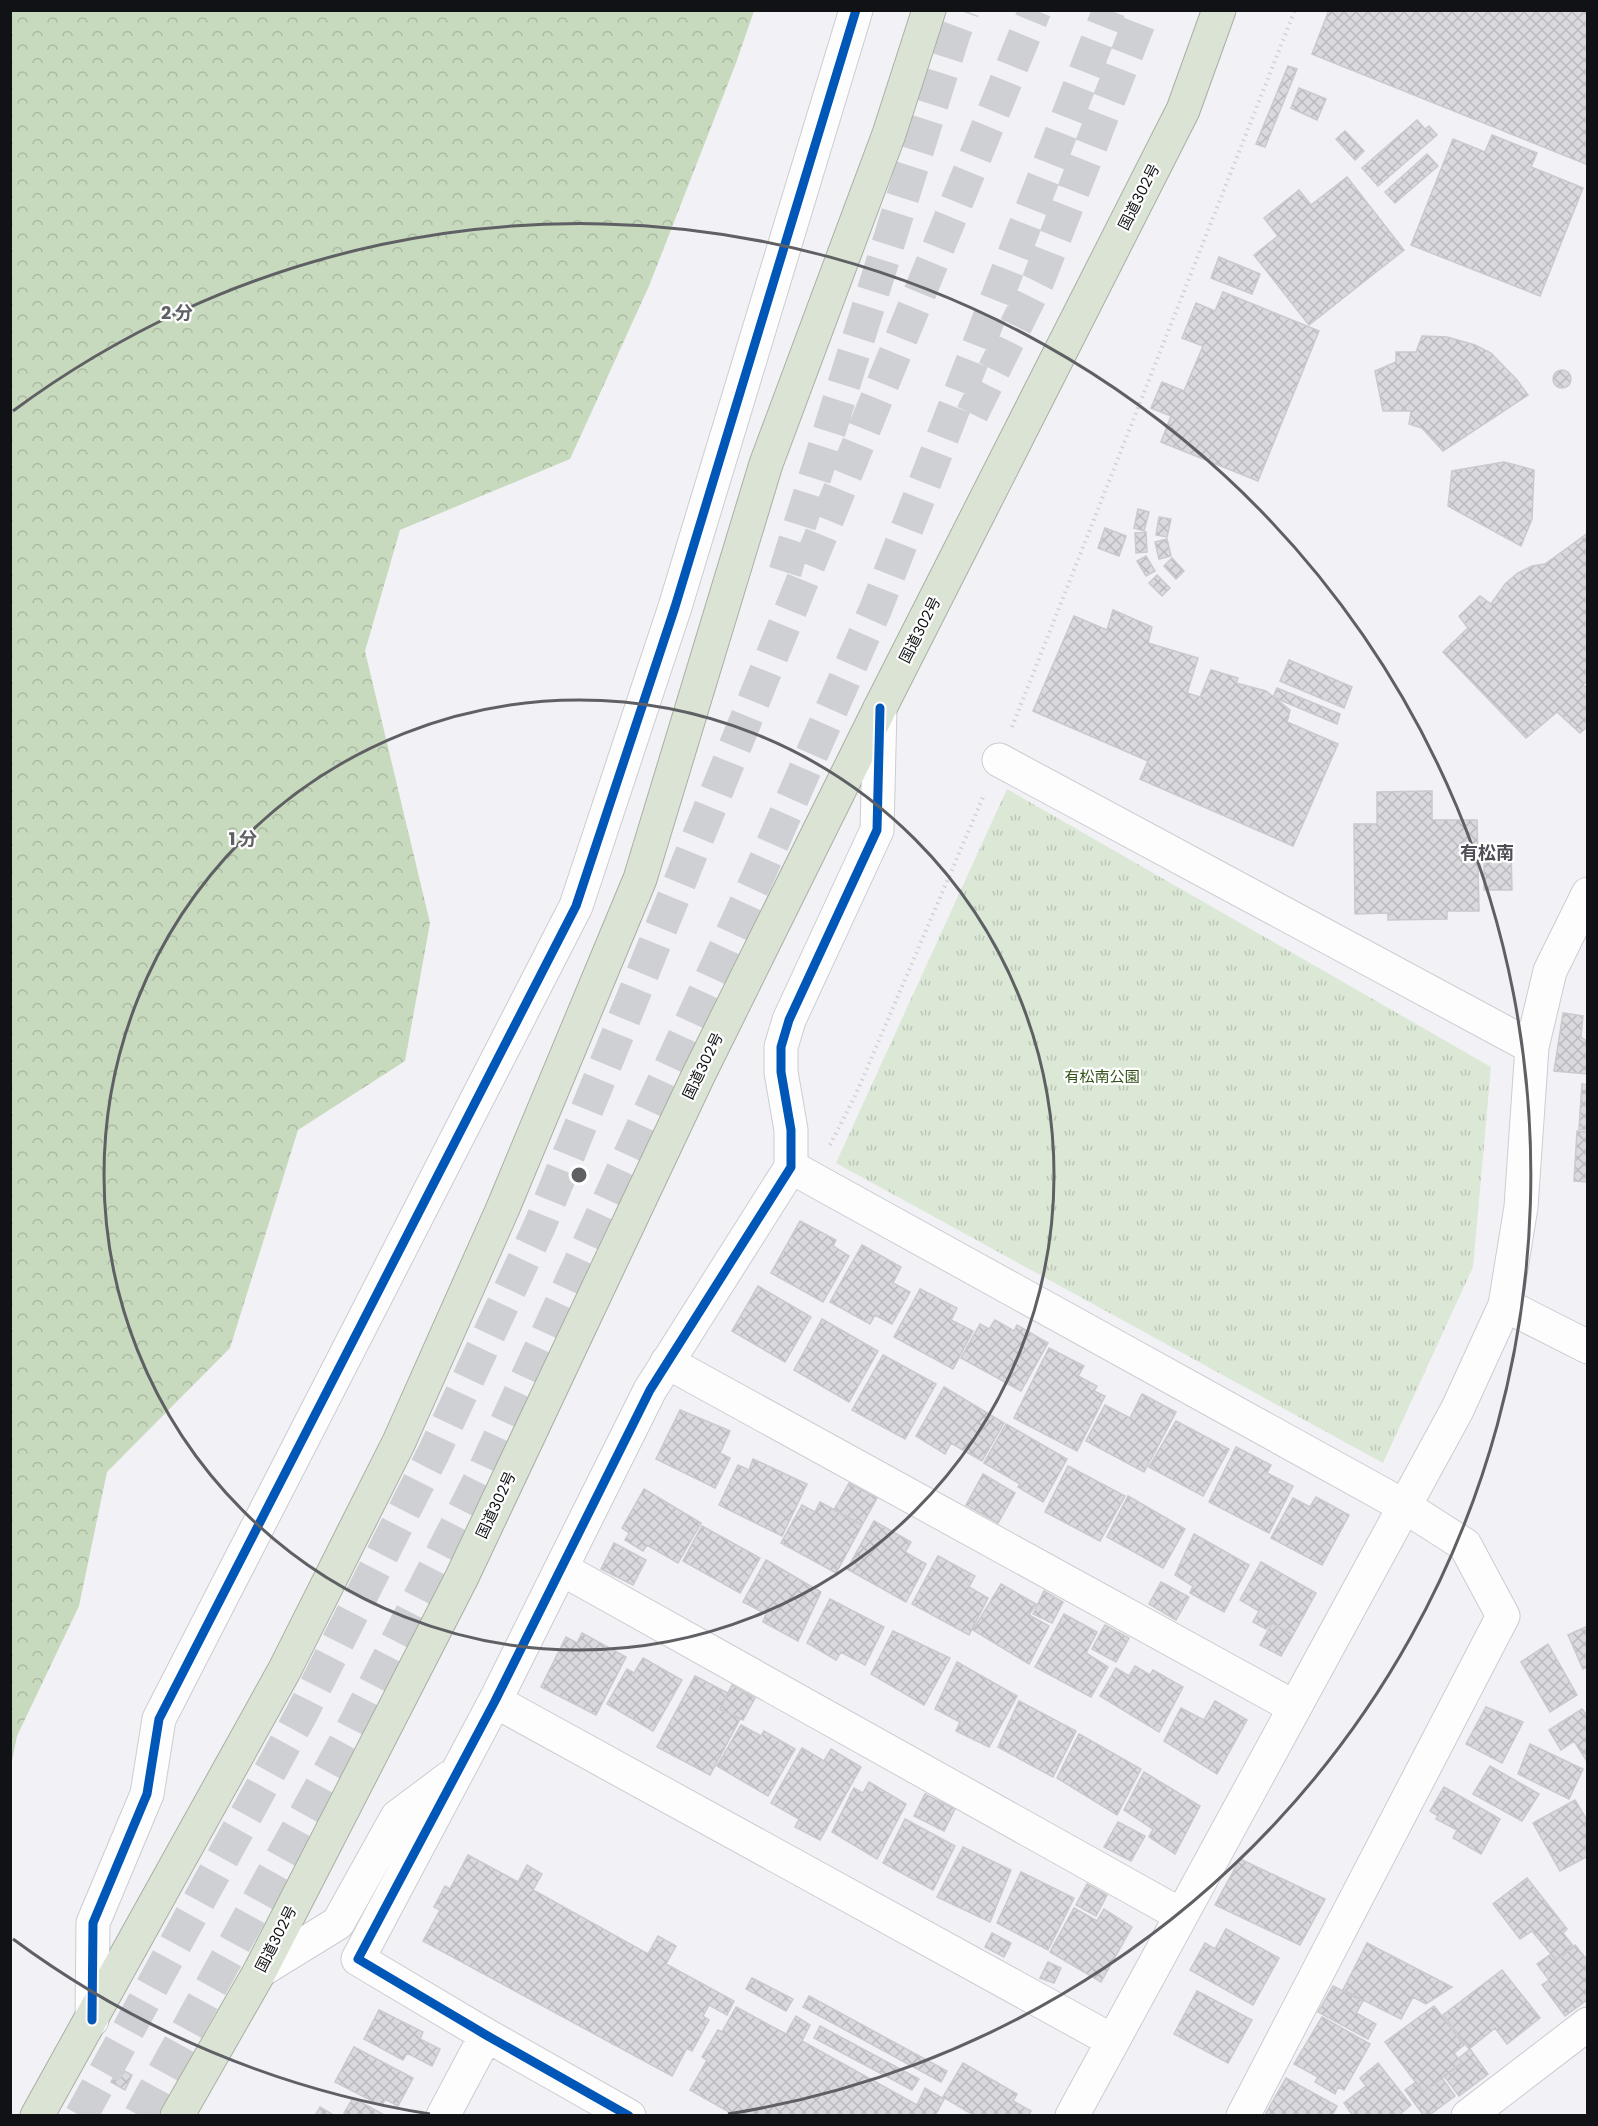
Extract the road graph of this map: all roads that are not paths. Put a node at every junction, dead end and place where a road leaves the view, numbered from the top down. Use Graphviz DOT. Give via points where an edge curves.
graph roads {
  1 [pos="856,10"];
  2 [pos="929,10"];
  3 [pos="1218,10"];
  4 [pos="880,708"];
  5 [pos="999,760"];
  6 [pos="1587,894"];
  7 [pos="1532,1047"];
  8 [pos="801,1173"];
  9 [pos="1505,1305"];
  10 [pos="1587,1347"];
  11 [pos="667,1362"];
  12 [pos="1404,1506"];
  13 [pos="562,1569"];
  14 [pos="495,1701"];
  15 [pos="1294,1707"];
  16 [pos="458,1771"];
  17 [pos="1181,1915"];
  18 [pos="260,1971"];
  19 [pos="92,2020"];
  20 [pos="1587,2024"];
  21 [pos="486,2035"];
  22 [pos="1113,2041"];
  23 [pos="38,2115"];
  24 [pos="177,2115"];
  25 [pos="443,2115"];
  26 [pos="629,2115"];
  27 [pos="1072,2115"];
  28 [pos="1244,2115"];
  29 [pos="1468,2115"];
  1 -- 19 [label="street" via="675,607 576,906 159,1719 147,1794 93,1923"];
  2 -- 19 [label="highway" via="889,134 766,464 640,879 503,1208 399,1442 284,1671"];
  3 -- 4 [label="highway, 国道302号" via="1183,110"];
  4 -- 8 [label="street" via="877,830 789,1020 781,1047 781,1072"];
  4 -- 18 [label="highway, 国道302号" via="698,1076 462,1577"];
  5 -- 7 [label="street"];
  6 -- 7 [label="street" via="1550,971"];
  7 -- 9 [label="street" via="1521,1208"];
  8 -- 11 [label="street"];
  8 -- 12 [label="street"];
  9 -- 10 [label="street"];
  9 -- 12 [label="street" via="1456,1410"];
  11 -- 13 [label="street"];
  11 -- 15 [label="street"];
  12 -- 15 [label="street"];
  12 -- 28 [label="street" via="1465,1545 1503,1616"];
  13 -- 14 [label="street"];
  13 -- 17 [label="street"];
  14 -- 16 [label="street"];
  14 -- 22 [label="street"];
  15 -- 17 [label="street"];
  16 -- 18 [label="street" via="397,1817 338,1923"];
  16 -- 21 [label="street" via="358,1959"];
  17 -- 22 [label="street"];
  18 -- 24 [label="highway, 国道302号"];
  19 -- 23 [label="highway"];
  20 -- 29 [label="street"];
  21 -- 25 [label="street"];
  21 -- 26 [label="street"];
  22 -- 27 [label="street"];
}
